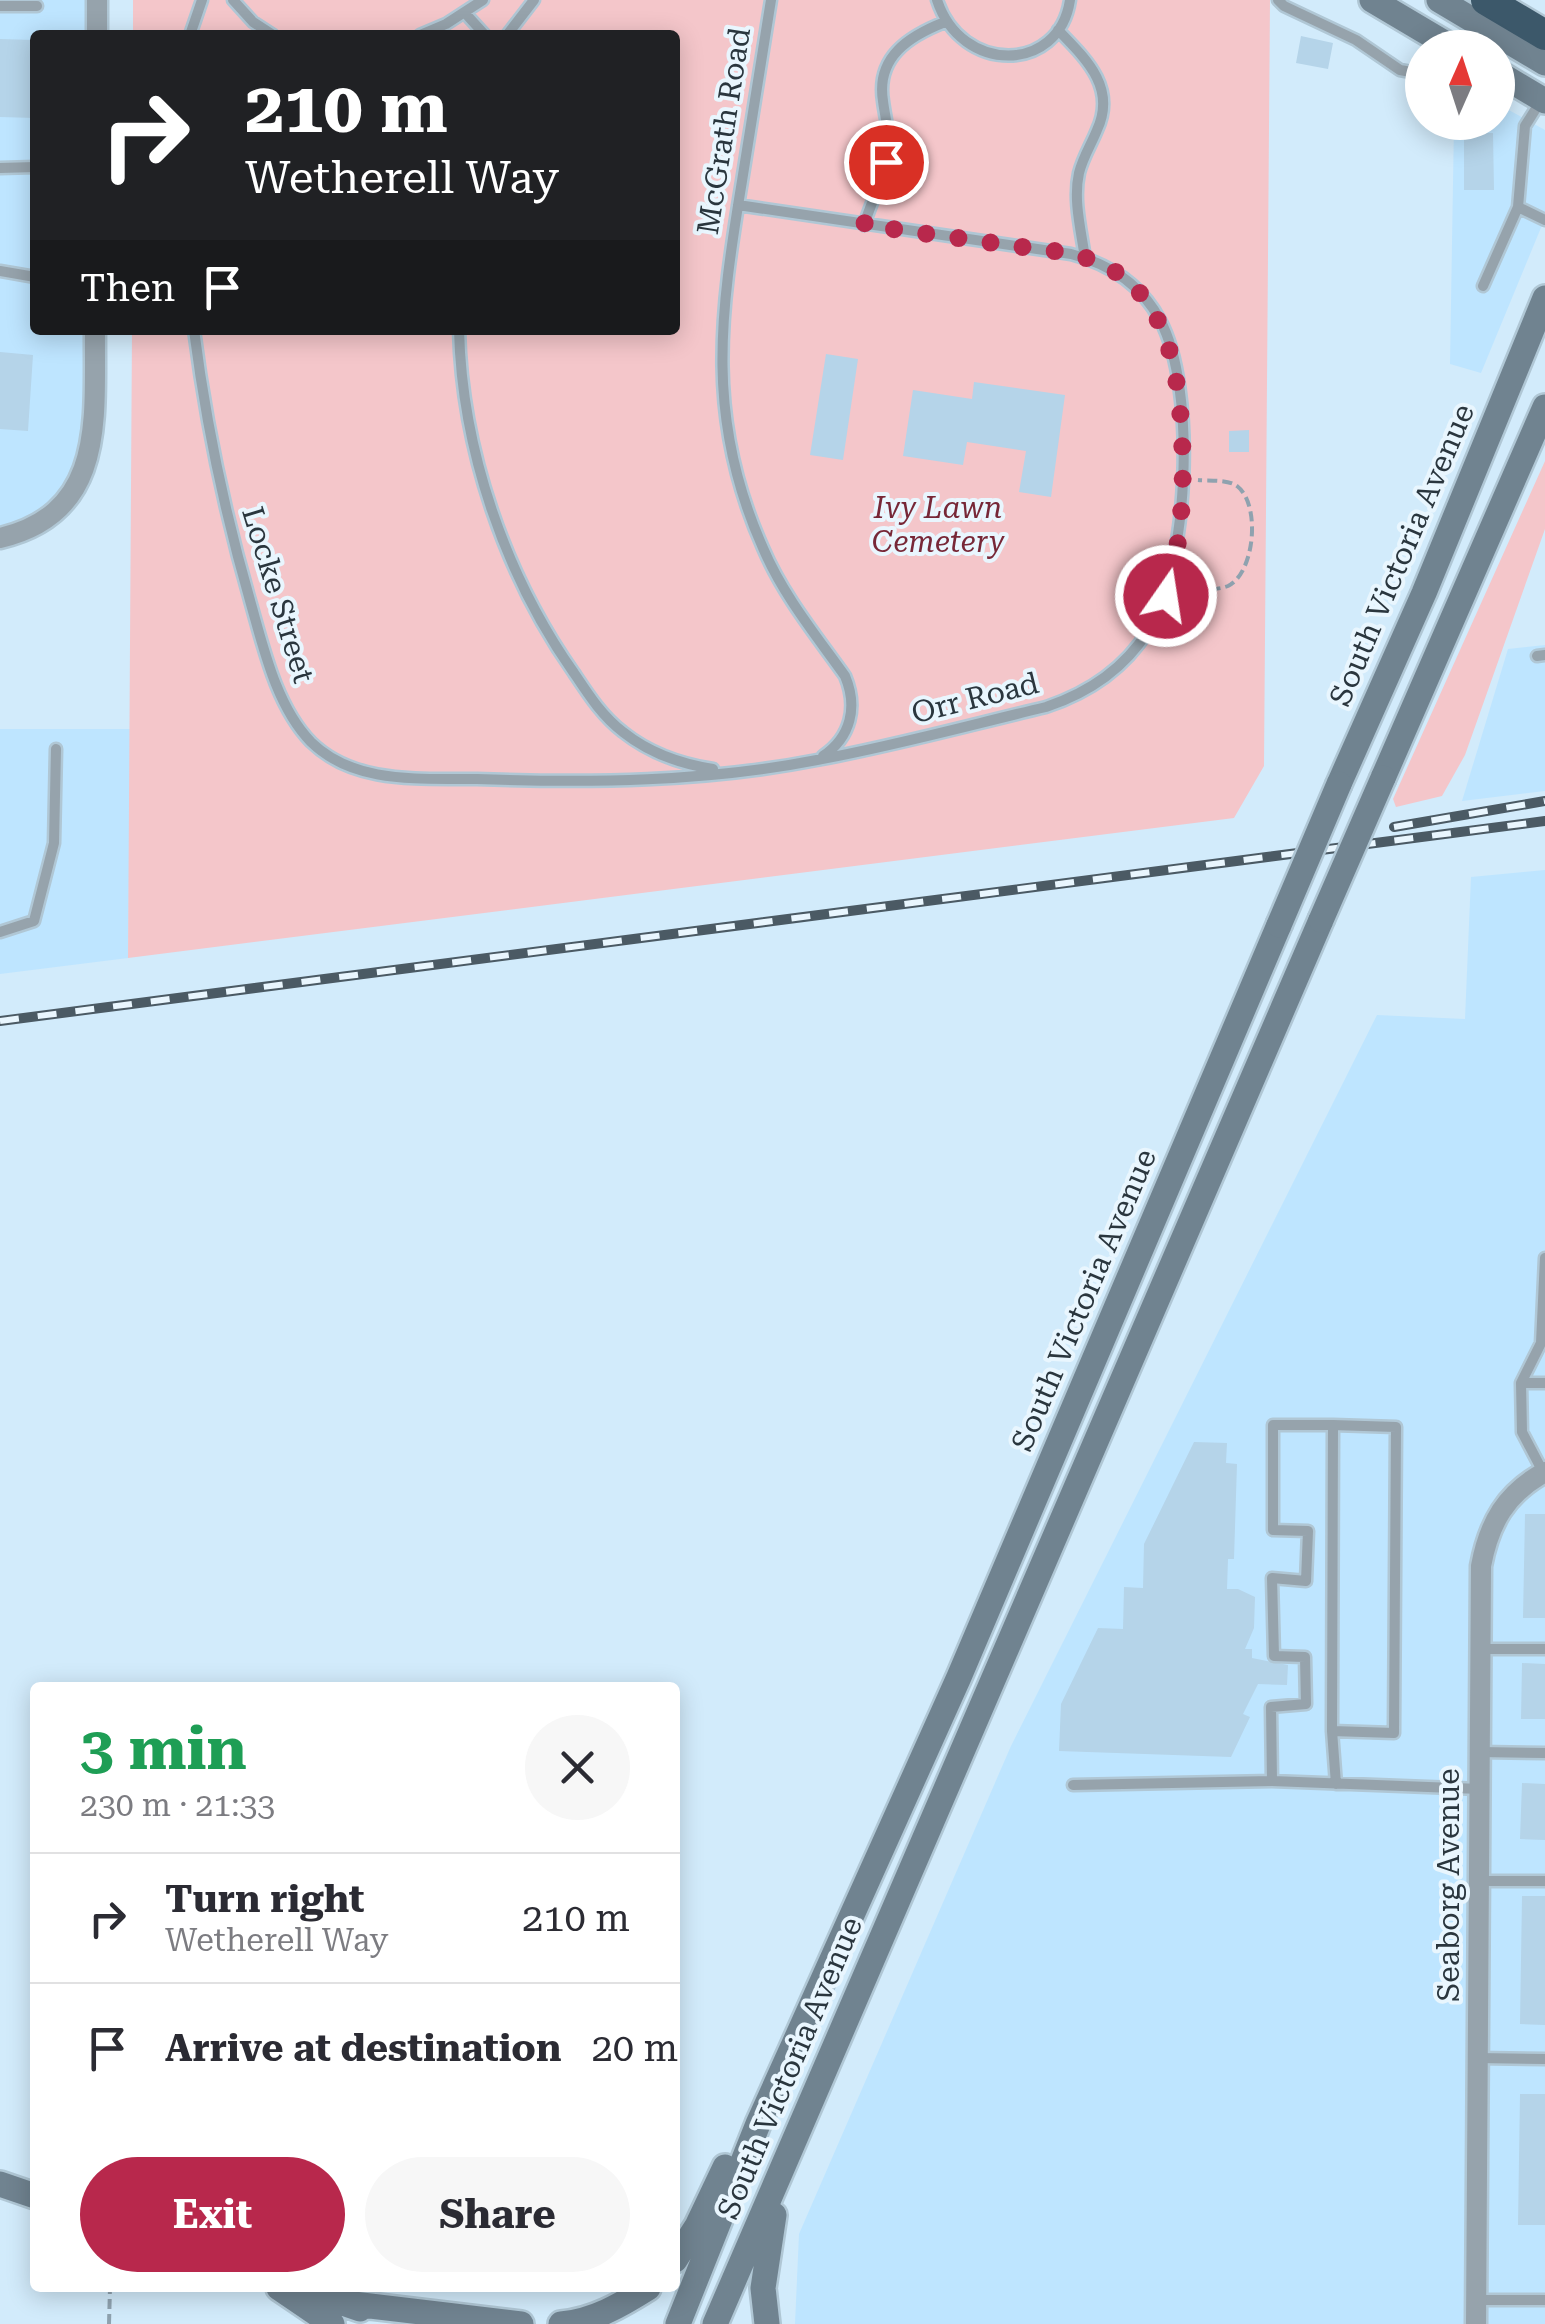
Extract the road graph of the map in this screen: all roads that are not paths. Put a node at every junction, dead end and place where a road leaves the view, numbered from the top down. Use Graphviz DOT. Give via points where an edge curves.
graph roads {
  1 [pos="97,0"];
  2 [pos="202,0"];
  3 [pos="233,0"];
  4 [pos="484,0"];
  5 [pos="534,0"];
  6 [pos="771,0"];
  7 [pos="937,0"];
  8 [pos="1070,0"];
  9 [pos="1278,0"];
  10 [pos="1372,0"];
  11 [pos="1438,0"];
  12 [pos="1486,0"];
  13 [pos="0,6"];
  14 [pos="37,6"];
  15 [pos="465,13"];
  16 [pos="945,22"];
  17 [pos="97,30"];
  18 [pos="192,30"];
  19 [pos="265,30"];
  20 [pos="430,30"];
  21 [pos="480,30"];
  22 [pos="510,30"];
  23 [pos="1058,30"];
  24 [pos="1419,30"];
  25 [pos="1537,46"];
  26 [pos="1545,64"];
  27 [pos="1405,71"];
  28 [pos="1515,83"];
  29 [pos="1544,100"];
  30 [pos="30,167"];
  31 [pos="0,168"];
  32 [pos="738,205"];
  33 [pos="1518,207"];
  34 [pos="1545,220"];
  35 [pos="864,225"];
  36 [pos="1085,258"];
  37 [pos="0,272"];
  38 [pos="30,275"];
  39 [pos="1483,286"];
  40 [pos="1545,298"];
  41 [pos="95,335"];
  42 [pos="195,335"];
  43 [pos="460,335"];
  44 [pos="1545,407"];
  45 [pos="0,538"];
  46 [pos="56,749"];
  47 [pos="814,761"];
  48 [pos="729,772"];
  49 [pos="0,932"];
  50 [pos="1545,1258"];
  51 [pos="1521,1383"];
  52 [pos="1545,1383"];
  53 [pos="1333,1425"];
  54 [pos="1544,1472"];
  55 [pos="1545,1649"];
  56 [pos="1481,1650"];
  57 [pos="1332,1732"];
  58 [pos="1480,1752"];
  59 [pos="1545,1752"];
  60 [pos="1272,1781"];
  61 [pos="1336,1784"];
  62 [pos="1073,1785"];
  63 [pos="1480,1788"];
  64 [pos="1479,1881"];
  65 [pos="1545,1881"];
  66 [pos="1478,2058"];
  67 [pos="1545,2058"];
  68 [pos="758,2124"];
  69 [pos="787,2158"];
  70 [pos="0,2184"];
  71 [pos="30,2194"];
  72 [pos="680,2252"];
  73 [pos="288,2292"];
  74 [pos="305,2292"];
  75 [pos="642,2292"];
  76 [pos="1476,2300"];
  77 [pos="1545,2300"];
  78 [pos="339,2314"];
  79 [pos="402,2324"];
  80 [pos="521,2324"];
  81 [pos="561,2324"];
  82 [pos="678,2324"];
  83 [pos="714,2324"];
  84 [pos="767,2324"];
  85 [pos="1476,2324"];
  1 -- 17 [label="street"];
  2 -- 18 [label="lane"];
  3 -- 19 [label="lane"];
  4 -- 15 [label="lane"];
  5 -- 22 [label="lane"];
  6 -- 32 [label="lane, McGrath Road"];
  7 -- 16 [label="lane"];
  8 -- 23 [label="lane"];
  9 -- 27 [label="lane"];
  10 -- 24 [label="main road"];
  11 -- 25 [label="main road"];
  12 -- 25 [label="highway"];
  13 -- 14 [label="lane"];
  15 -- 20 [label="lane"];
  15 -- 21 [label="lane"];
  16 -- 23 [label="lane" via="978,51 999,56 1042,45"];
  16 -- 35 [label="lane" via="910,37 886,69 888,152"];
  23 -- 36 [label="lane" via="1093,68 1103,96 1102,118 1078,183"];
  25 -- 26 [label="main road"];
  28 -- 29 [label="main road"];
  29 -- 33 [label="lane" via="1525,126"];
  30 -- 31 [label="lane"];
  32 -- 35 [label="lane"];
  32 -- 47 [label="lane, McGrath Road" via="721,338 730,445 762,547 787,596 845,676 852,702 841,740"];
  33 -- 34 [label="lane"];
  33 -- 39 [label="lane"];
  35 -- 36 [label="lane"];
  36 -- 47 [label="lane, Orr Road" via="1146,298 1171,350 1183,480 1171,578 1157,616 1134,651 1085,691 1046,707"];
  37 -- 38 [label="lane"];
  40 -- 68 [label="main road, South Victoria Avenue, bridge" via="960,1677"];
  41 -- 45 [label="street" via="94,434 83,474 64,504 36,526"];
  42 -- 48 [label="lane, Locke Street" via="228,524 265,652 294,720 320,750 354,769 394,777 587,783"];
  43 -- 48 [label="lane" via="485,488 510,558 556,648 621,731 677,760"];
  44 -- 69 [label="main road, South Victoria Avenue, bridge"];
  46 -- 49 [label="lane" via="54,843 34,921"];
  47 -- 48 [label="lane, Orr Road"];
  50 -- 51 [label="lane" via="1541,1342"];
  51 -- 52 [label="lane"];
  51 -- 54 [label="lane" via="1522,1432"];
  53 -- 57 [label="lane"];
  53 -- 57 [label="lane" via="1396,1427 1396,1446 1394,1733"];
  53 -- 60 [label="lane" via="1273,1425 1273,1530 1308,1531 1306,1581 1272,1578 1274,1656 1305,1657 1306,1704 1271,1707"];
  54 -- 56 [label="street, Seaborg Avenue" via="1510,1496 1486,1540"];
  55 -- 56 [label="lane"];
  56 -- 58 [label="street, Seaborg Avenue"];
  57 -- 61 [label="lane"];
  58 -- 59 [label="lane"];
  58 -- 63 [label="street, Seaborg Avenue"];
  60 -- 61 [label="lane"];
  60 -- 62 [label="lane"];
  61 -- 63 [label="lane"];
  63 -- 64 [label="street, Seaborg Avenue"];
  64 -- 65 [label="lane"];
  64 -- 66 [label="street, Seaborg Avenue"];
  66 -- 67 [label="lane"];
  66 -- 76 [label="street, Seaborg Avenue"];
  68 -- 72 [label="main road" via="723,2169"];
  68 -- 82 [label="main road, South Victoria Avenue"];
  69 -- 83 [label="main road, South Victoria Avenue"];
  69 -- 84 [label="main road" via="766,2250"];
  70 -- 71 [label="main road"];
  73 -- 78 [label="main road"];
  74 -- 78 [label="main road"];
  75 -- 81 [label="main road" via="581,2322"];
  76 -- 77 [label="lane"];
  76 -- 85 [label="street, Seaborg Avenue"];
  78 -- 79 [label="main road"];
  78 -- 80 [label="main road"];
}
